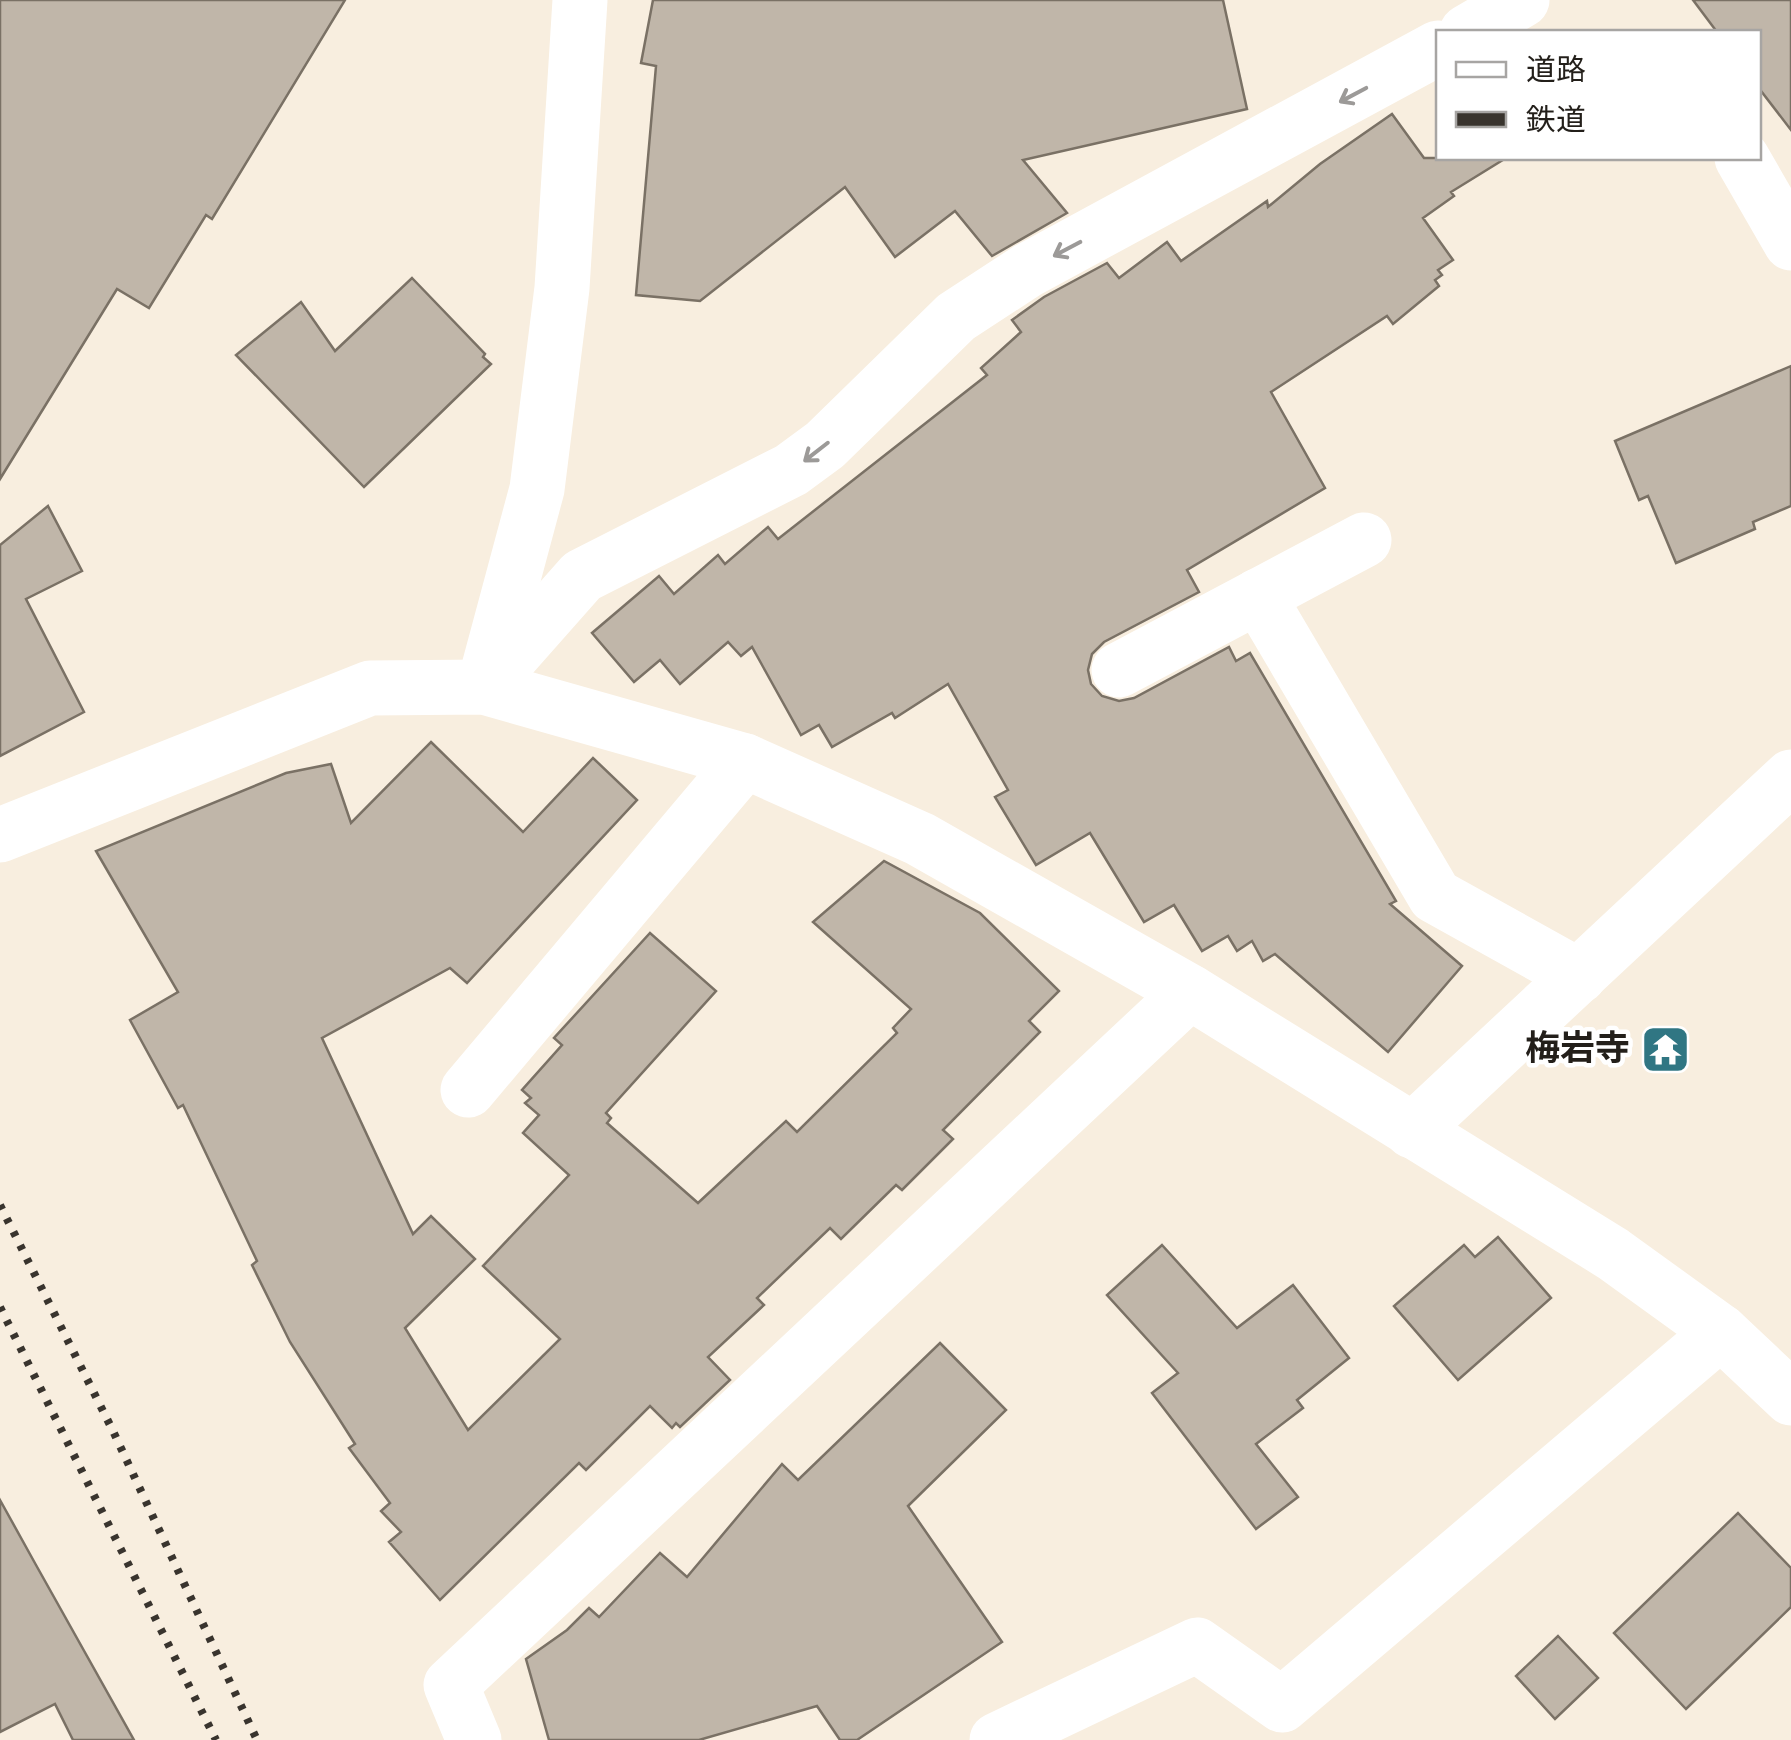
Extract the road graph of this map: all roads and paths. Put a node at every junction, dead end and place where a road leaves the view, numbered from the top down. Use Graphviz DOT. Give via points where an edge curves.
graph roads {
  1 [pos="580,0"];
  2 [pos="1522,0"];
  3 [pos="1470,30"];
  4 [pos="1436,49"];
  5 [pos="1743,160"];
  6 [pos="1791,243"];
  7 [pos="1364,540"];
  8 [pos="1258,596"];
  9 [pos="1119,670"];
  10 [pos="484,688"];
  11 [pos="745,761"];
  12 [pos="1791,777"];
  13 [pos="0,834"];
  14 [pos="1579,976"];
  15 [pos="1190,992"];
  16 [pos="468,1090"];
  17 [pos="1412,1131"];
  18 [pos="1722,1332"];
  19 [pos="1791,1398"];
  20 [pos="474,1740"];
  21 [pos="997,1740"];
  1 -- 10 [label="street" via="562,288 534,512"];
  2 -- 3 [label="street"];
  4 -- 10 [label="street, one-way" via="1028,270 956,317 791,470 582,576"];
  5 -- 6 [label="street"];
  7 -- 8 [label="street"];
  8 -- 9 [label="street"];
  8 -- 14 [label="street" via="1435,896"];
  10 -- 11 [label="street"];
  10 -- 13 [label="street" via="370,688"];
  11 -- 15 [label="street" via="920,838"];
  11 -- 16 [label="street"];
  12 -- 14 [label="street"];
  14 -- 17 [label="street"];
  15 -- 17 [label="street"];
  15 -- 20 [label="street" via="451,1685"];
  17 -- 18 [label="street" via="1566,1223"];
  18 -- 19 [label="street"];
  18 -- 21 [label="street" via="1282,1705 1197,1644"];
}
